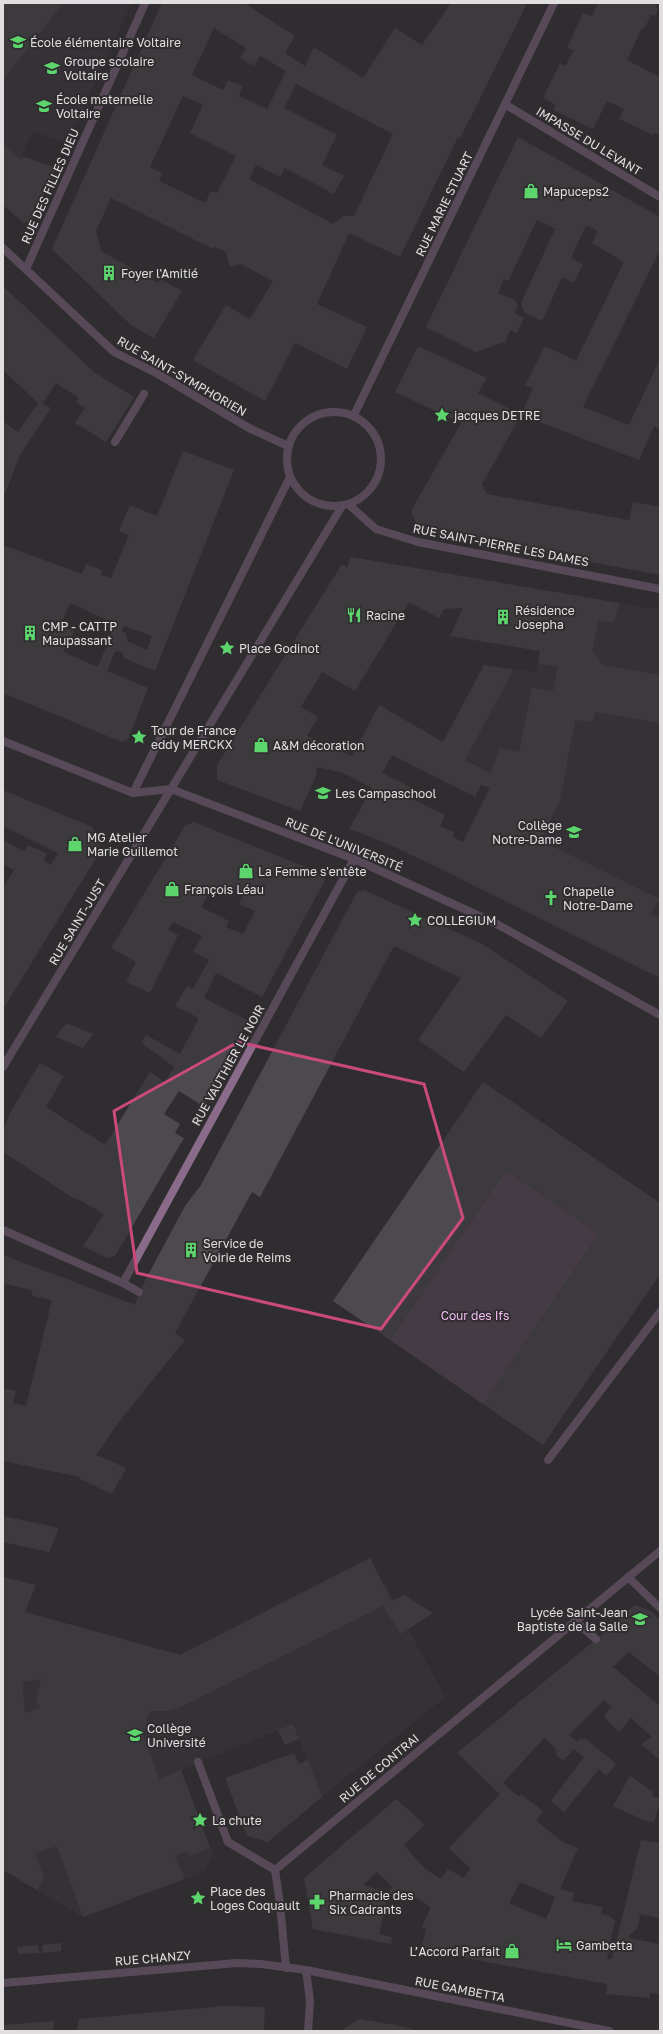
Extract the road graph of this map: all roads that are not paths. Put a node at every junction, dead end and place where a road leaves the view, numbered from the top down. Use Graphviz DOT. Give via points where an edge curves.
graph roads {
  1 [pos="145,3"];
  2 [pos="554,3"];
  3 [pos="506,106"];
  4 [pos="660,197"];
  5 [pos="3,248"];
  6 [pos="26,269"];
  7 [pos="144,394"];
  8 [pos="354,416"];
  9 [pos="115,442"];
  10 [pos="288,446"];
  11 [pos="290,477"];
  12 [pos="345,505"];
  13 [pos="660,589"];
  14 [pos="3,741"];
  15 [pos="171,789"];
  16 [pos="133,793"];
  17 [pos="354,859"];
  18 [pos="660,1015"];
  19 [pos="3,1067"];
  20 [pos="3,1230"];
  21 [pos="123,1283"];
  22 [pos="139,1292"];
  23 [pos="660,1312"];
  24 [pos="548,1460"];
  25 [pos="660,1551"];
  26 [pos="628,1577"];
  27 [pos="660,1608"];
  28 [pos="575,1621"];
  29 [pos="596,1639"];
  30 [pos="198,1762"];
  31 [pos="275,1870"];
  32 [pos="286,1968"];
  33 [pos="306,1970"];
  34 [pos="3,1983"];
  35 [pos="308,2031"];
  36 [pos="609,2031"];
  1 -- 6 [label="street, RUE DES FILLES DIEU"];
  2 -- 3 [label="street, RUE MARIE STUART"];
  3 -- 4 [label="street, IMPASSE DU LEVANT"];
  3 -- 8 [label="street, RUE MARIE STUART"];
  5 -- 6 [label="street, RUE SAINT-SYMPHORIEN"];
  6 -- 10 [label="street, RUE SAINT-SYMPHORIEN" via="114,352 156,373 248,428"];
  7 -- 9 [label="street"];
  8 -- 10 [label="street" via="334,411 314,415 294,433"];
  8 -- 12 [label="street" via="368,425 377,438 382,454 380,470 374,485 362,497"];
  10 -- 11 [label="street" via="286,462"];
  11 -- 12 [label="street" via="298,490 311,500 326,506"];
  11 -- 16 [label="street"];
  12 -- 13 [label="street, RUE SAINT-PIERRE LES DAMES" via="376,529 418,542"];
  12 -- 15 [label="street"];
  14 -- 16 [label="street, RUE DE L'UNIVERSITÉ"];
  15 -- 16 [label="street, RUE DE L'UNIVERSITÉ"];
  15 -- 17 [label="street, RUE DE L'UNIVERSITÉ"];
  15 -- 19 [label="street, RUE SAINT-JUST"];
  17 -- 18 [label="street, RUE DE L'UNIVERSITÉ" via="495,923"];
  17 -- 21 [label="street, RUE VAUTHIER LE NOIR"];
  20 -- 21 [label="street"];
  21 -- 22 [label="street"];
  23 -- 24 [label="street"];
  25 -- 26 [label="street, RUE DE CONTRAI"];
  26 -- 27 [label="street"];
  26 -- 28 [label="street, RUE DE CONTRAI"];
  28 -- 29 [label="street"];
  28 -- 31 [label="street, RUE DE CONTRAI"];
  30 -- 31 [label="street" via="228,1842"];
  31 -- 32 [label="street"];
  32 -- 33 [label="street, RUE CHANZY"];
  32 -- 34 [label="street, RUE CHANZY" via="237,1963"];
  33 -- 35 [label="street" via="310,2001"];
  33 -- 36 [label="street, RUE GAMBETTA"];
}
